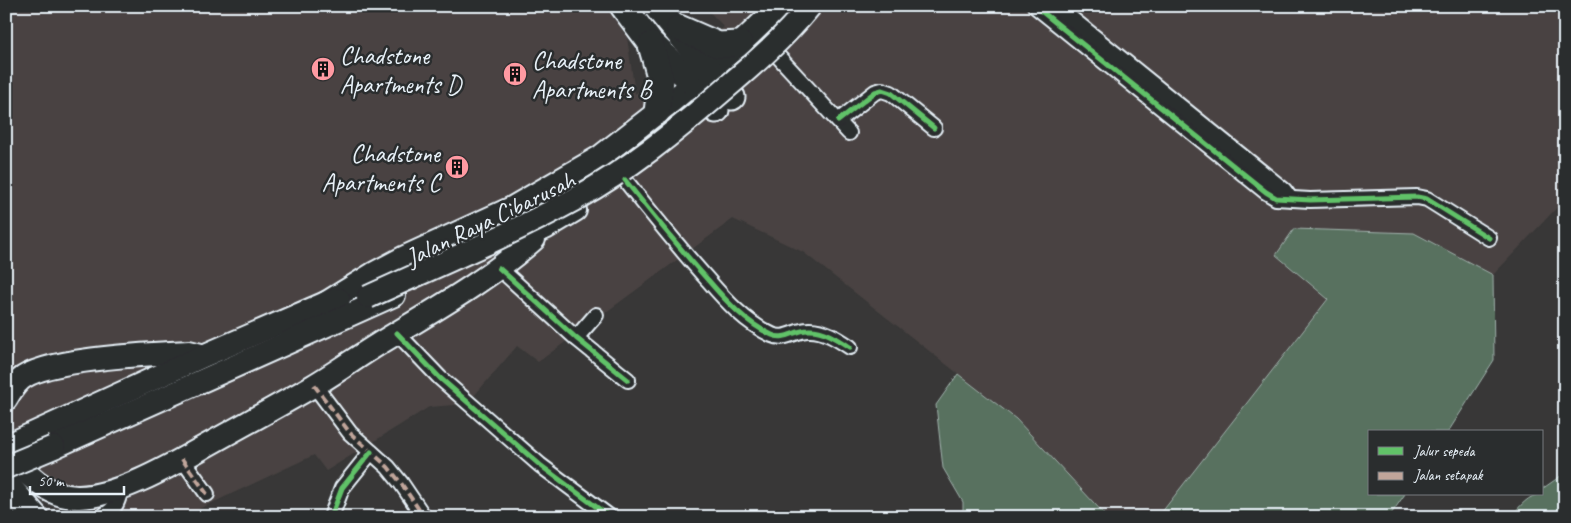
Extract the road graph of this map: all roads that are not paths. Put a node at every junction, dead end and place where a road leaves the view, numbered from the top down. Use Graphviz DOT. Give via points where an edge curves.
graph roads {
  1 [pos="622,6"];
  2 [pos="656,6"];
  3 [pos="780,6"];
  4 [pos="801,6"];
  5 [pos="810,6"];
  6 [pos="820,6"];
  7 [pos="1035,6"];
  8 [pos="1056,6"];
  9 [pos="673,24"];
  10 [pos="650,42"];
  11 [pos="740,44"];
  12 [pos="776,54"];
  13 [pos="707,72"];
  14 [pos="730,98"];
  15 [pos="665,107"];
  16 [pos="838,121"];
  17 [pos="934,128"];
  18 [pos="693,130"];
  19 [pos="849,133"];
  20 [pos="625,180"];
  21 [pos="1290,198"];
  22 [pos="546,228"];
  23 [pos="1489,238"];
  24 [pos="499,268"];
  25 [pos="366,295"];
  26 [pos="328,313"];
  27 [pos="596,315"];
  28 [pos="396,333"];
  29 [pos="576,338"];
  30 [pos="850,347"];
  31 [pos="203,356"];
  32 [pos="628,380"];
  33 [pos="314,385"];
  34 [pos="6,399"];
  35 [pos="6,447"];
  36 [pos="371,452"];
  37 [pos="182,459"];
  38 [pos="6,468"];
  39 [pos="6,484"];
  40 [pos="121,488"];
  41 [pos="207,494"];
  42 [pos="6,506"];
  43 [pos="16,517"];
  44 [pos="35,517"];
  45 [pos="101,517"];
  46 [pos="331,517"];
  47 [pos="424,517"];
  48 [pos="610,517"];
  1 -- 10 [label="highway"];
  2 -- 9 [label="highway"];
  3 -- 11 [label="main road, Jalan Raya Cibarusah"];
  4 -- 25 [label="main road, Jalan Raya Cibarusah" via="743,64 640,148 550,202"];
  5 -- 25 [label="main road, Jalan Raya Cibarusah, bridge" via="746,71 637,160 577,198 527,224"];
  6 -- 12 [label="main road, Jalan Raya Cibarusah"];
  7 -- 21 [label="street" via="1266,192 1276,198"];
  8 -- 21 [label="street"];
  9 -- 11 [label="highway" via="712,43 724,46"];
  9 -- 13 [label="highway"];
  10 -- 13 [label="highway"];
  10 -- 15 [label="highway"];
  11 -- 13 [label="main road, Jalan Raya Cibarusah"];
  12 -- 14 [label="main road, Jalan Raya Cibarusah"];
  12 -- 16 [label="street"];
  13 -- 14 [label="highway"];
  13 -- 15 [label="main road, Jalan Raya Cibarusah"];
  14 -- 18 [label="main road, Jalan Raya Cibarusah"];
  15 -- 18 [label="main road" via="682,103 691,109 695,119"];
  15 -- 26 [label="main road, Jalan Raya Cibarusah" via="600,157 512,208 373,274"];
  16 -- 17 [label="street" via="882,90 891,93"];
  16 -- 19 [label="street"];
  18 -- 20 [label="main road, Jalan Raya Cibarusah"];
  20 -- 22 [label="main road, Jalan Raya Cibarusah"];
  20 -- 30 [label="street" via="684,254 738,312 772,335 782,337 813,330 830,335"];
  21 -- 23 [label="street" via="1427,199"];
  22 -- 24 [label="main road"];
  22 -- 26 [label="main road, Jalan Raya Cibarusah"];
  24 -- 28 [label="main road"];
  24 -- 29 [label="street"];
  25 -- 26 [label="main road, Jalan Raya Cibarusah"];
  26 -- 31 [label="main road, Jalan Raya Cibarusah"];
  26 -- 38 [label="main road, Jalan Raya Cibarusah, bridge"];
  27 -- 29 [label="street"];
  28 -- 33 [label="main road"];
  28 -- 48 [label="street" via="440,378 540,465"];
  29 -- 32 [label="street"];
  31 -- 34 [label="main road" via="189,352 109,357 56,366 20,379"];
  31 -- 35 [label="main road, Jalan Raya Cibarusah"];
  33 -- 36 [label="street" via="350,433"];
  33 -- 37 [label="main road"];
  35 -- 40 [label="main road" via="13,459 38,484 58,494 97,496"];
  36 -- 46 [label="street" via="342,488"];
  36 -- 47 [label="street" via="401,483"];
  37 -- 40 [label="main road"];
  37 -- 41 [label="street"];
  39 -- 44 [label="highway"];
  40 -- 45 [label="street" via="112,511"];
  42 -- 43 [label="highway"];
}
